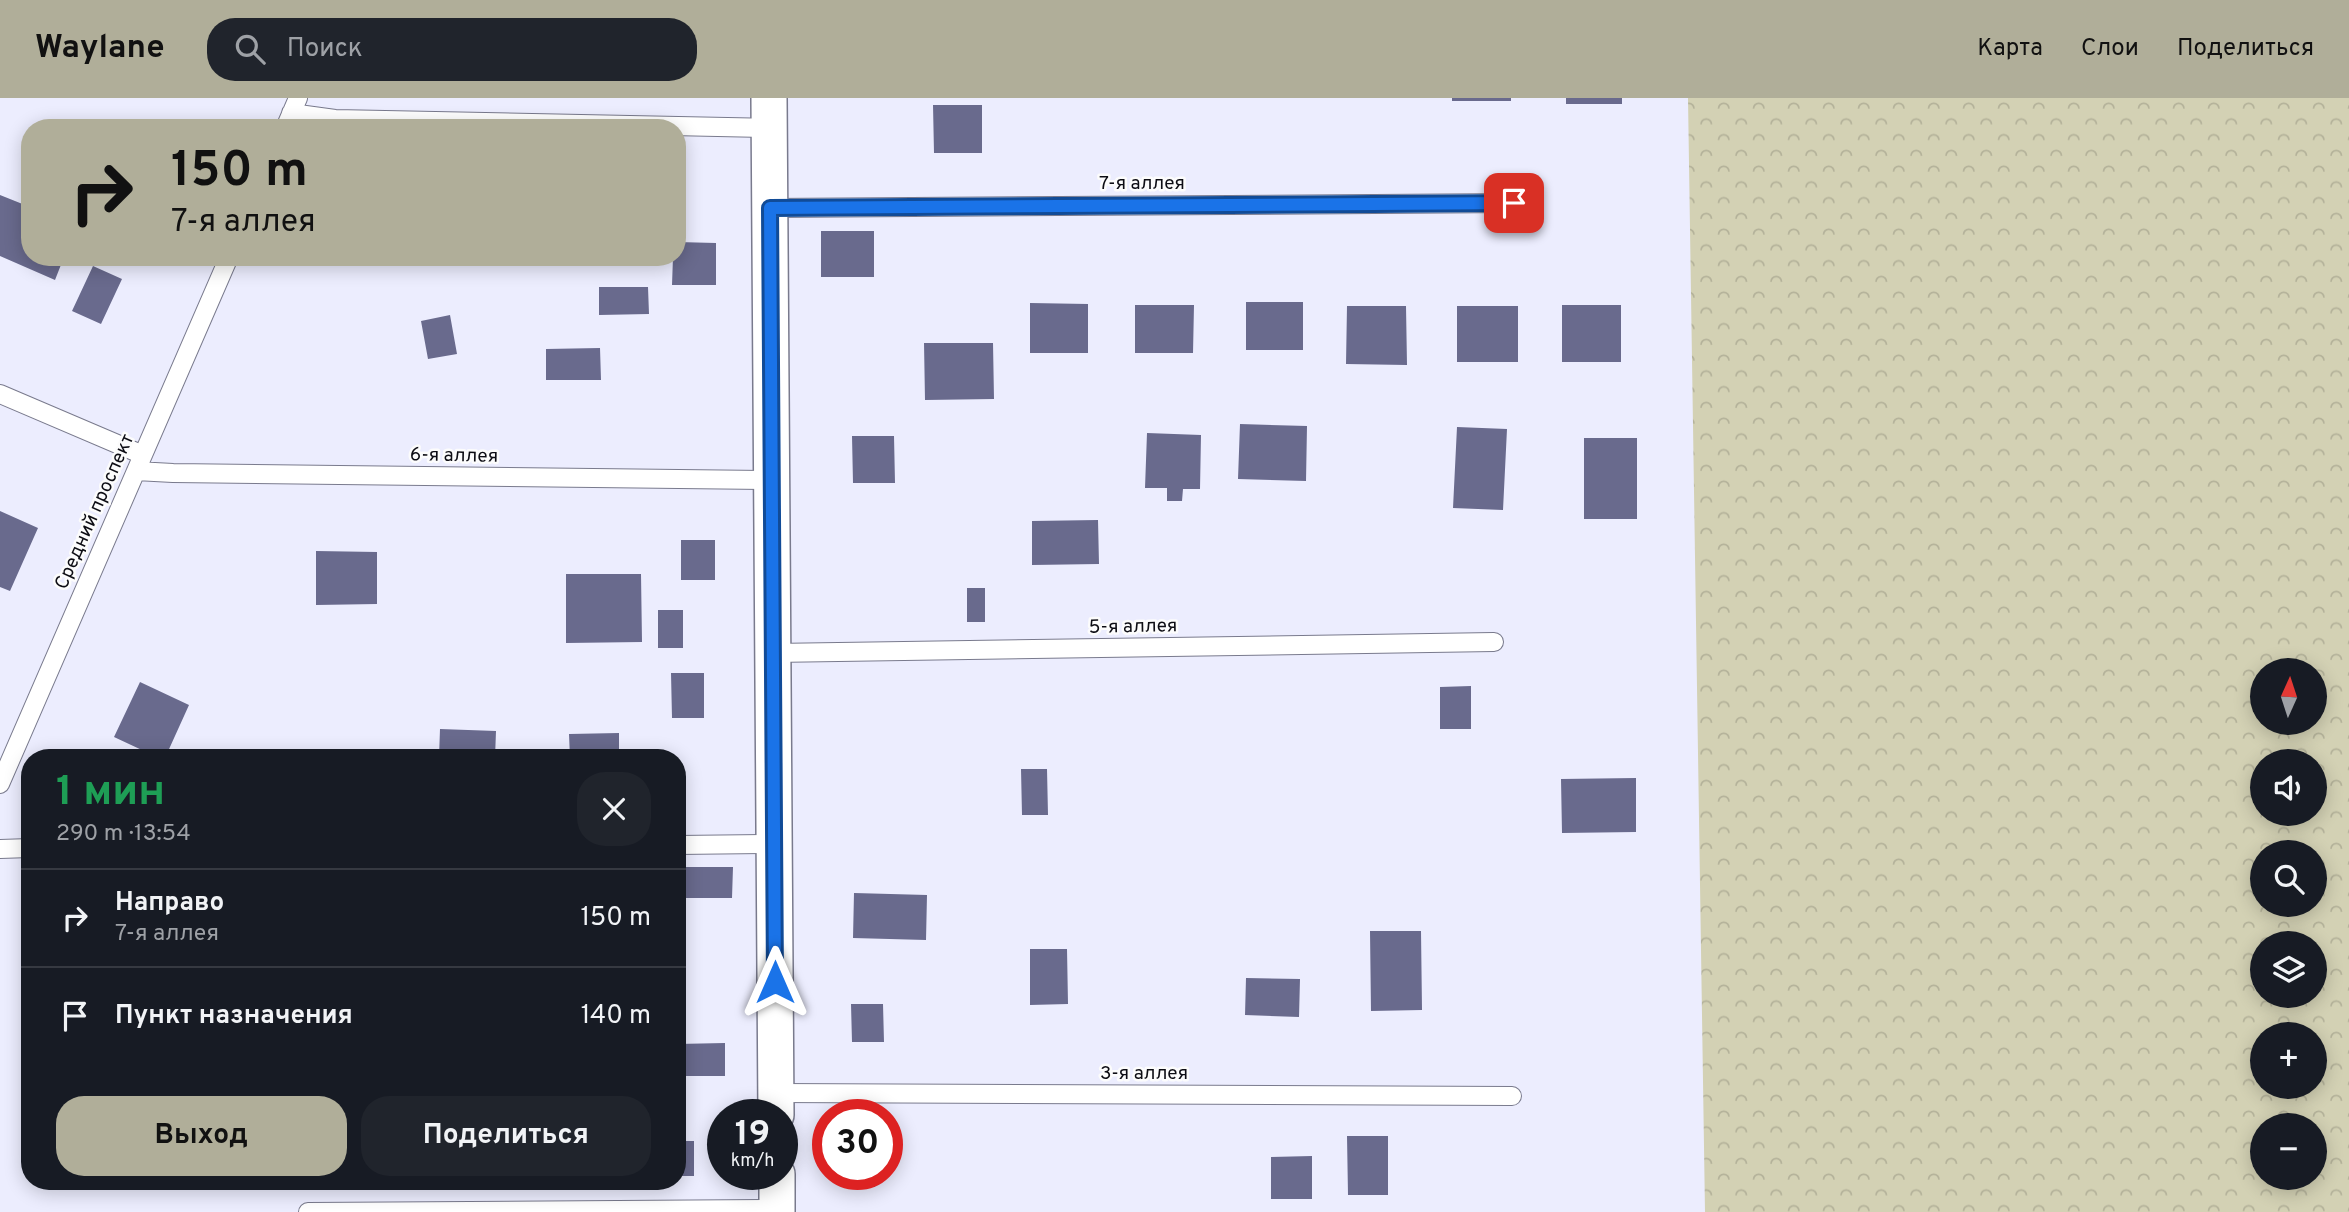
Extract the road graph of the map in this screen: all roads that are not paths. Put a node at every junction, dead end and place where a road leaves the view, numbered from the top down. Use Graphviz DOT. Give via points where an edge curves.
graph roads {
  1 [pos="292,113"];
  2 [pos="769,113"];
  3 [pos="1514,203"];
  4 [pos="770,208"];
  5 [pos="225,266"];
  6 [pos="0,394"];
  7 [pos="140,463"];
  8 [pos="772,481"];
  9 [pos="1494,642"];
  10 [pos="773,653"];
  11 [pos="0,784"];
  12 [pos="774,844"];
  13 [pos="686,845"];
  14 [pos="21,848"];
  15 [pos="0,849"];
  16 [pos="1512,1096"];
  17 [pos="776,1099"];
  18 [pos="798,1104"];
  19 [pos="776,1190"];
  20 [pos="777,1211"];
  21 [pos="308,1212"];
  1 -- 2 [label="lane" via="335,119"];
  2 -- 4 [label="street"];
  3 -- 4 [label="lane, 7-я аллея"];
  4 -- 8 [label="street"];
  5 -- 7 [label="lane, Средний проспект"];
  6 -- 7 [label="lane"];
  7 -- 8 [label="lane, 6-я аллея" via="173,473"];
  7 -- 11 [label="lane, Средний проспект"];
  8 -- 10 [label="street"];
  9 -- 10 [label="lane, 5-я аллея"];
  10 -- 12 [label="street"];
  12 -- 13 [label="lane"];
  12 -- 17 [label="street"];
  14 -- 15 [label="lane"];
  16 -- 18 [label="lane, 3-я аллея"];
  19 -- 20 [label="street"];
  20 -- 21 [label="lane"];
}
